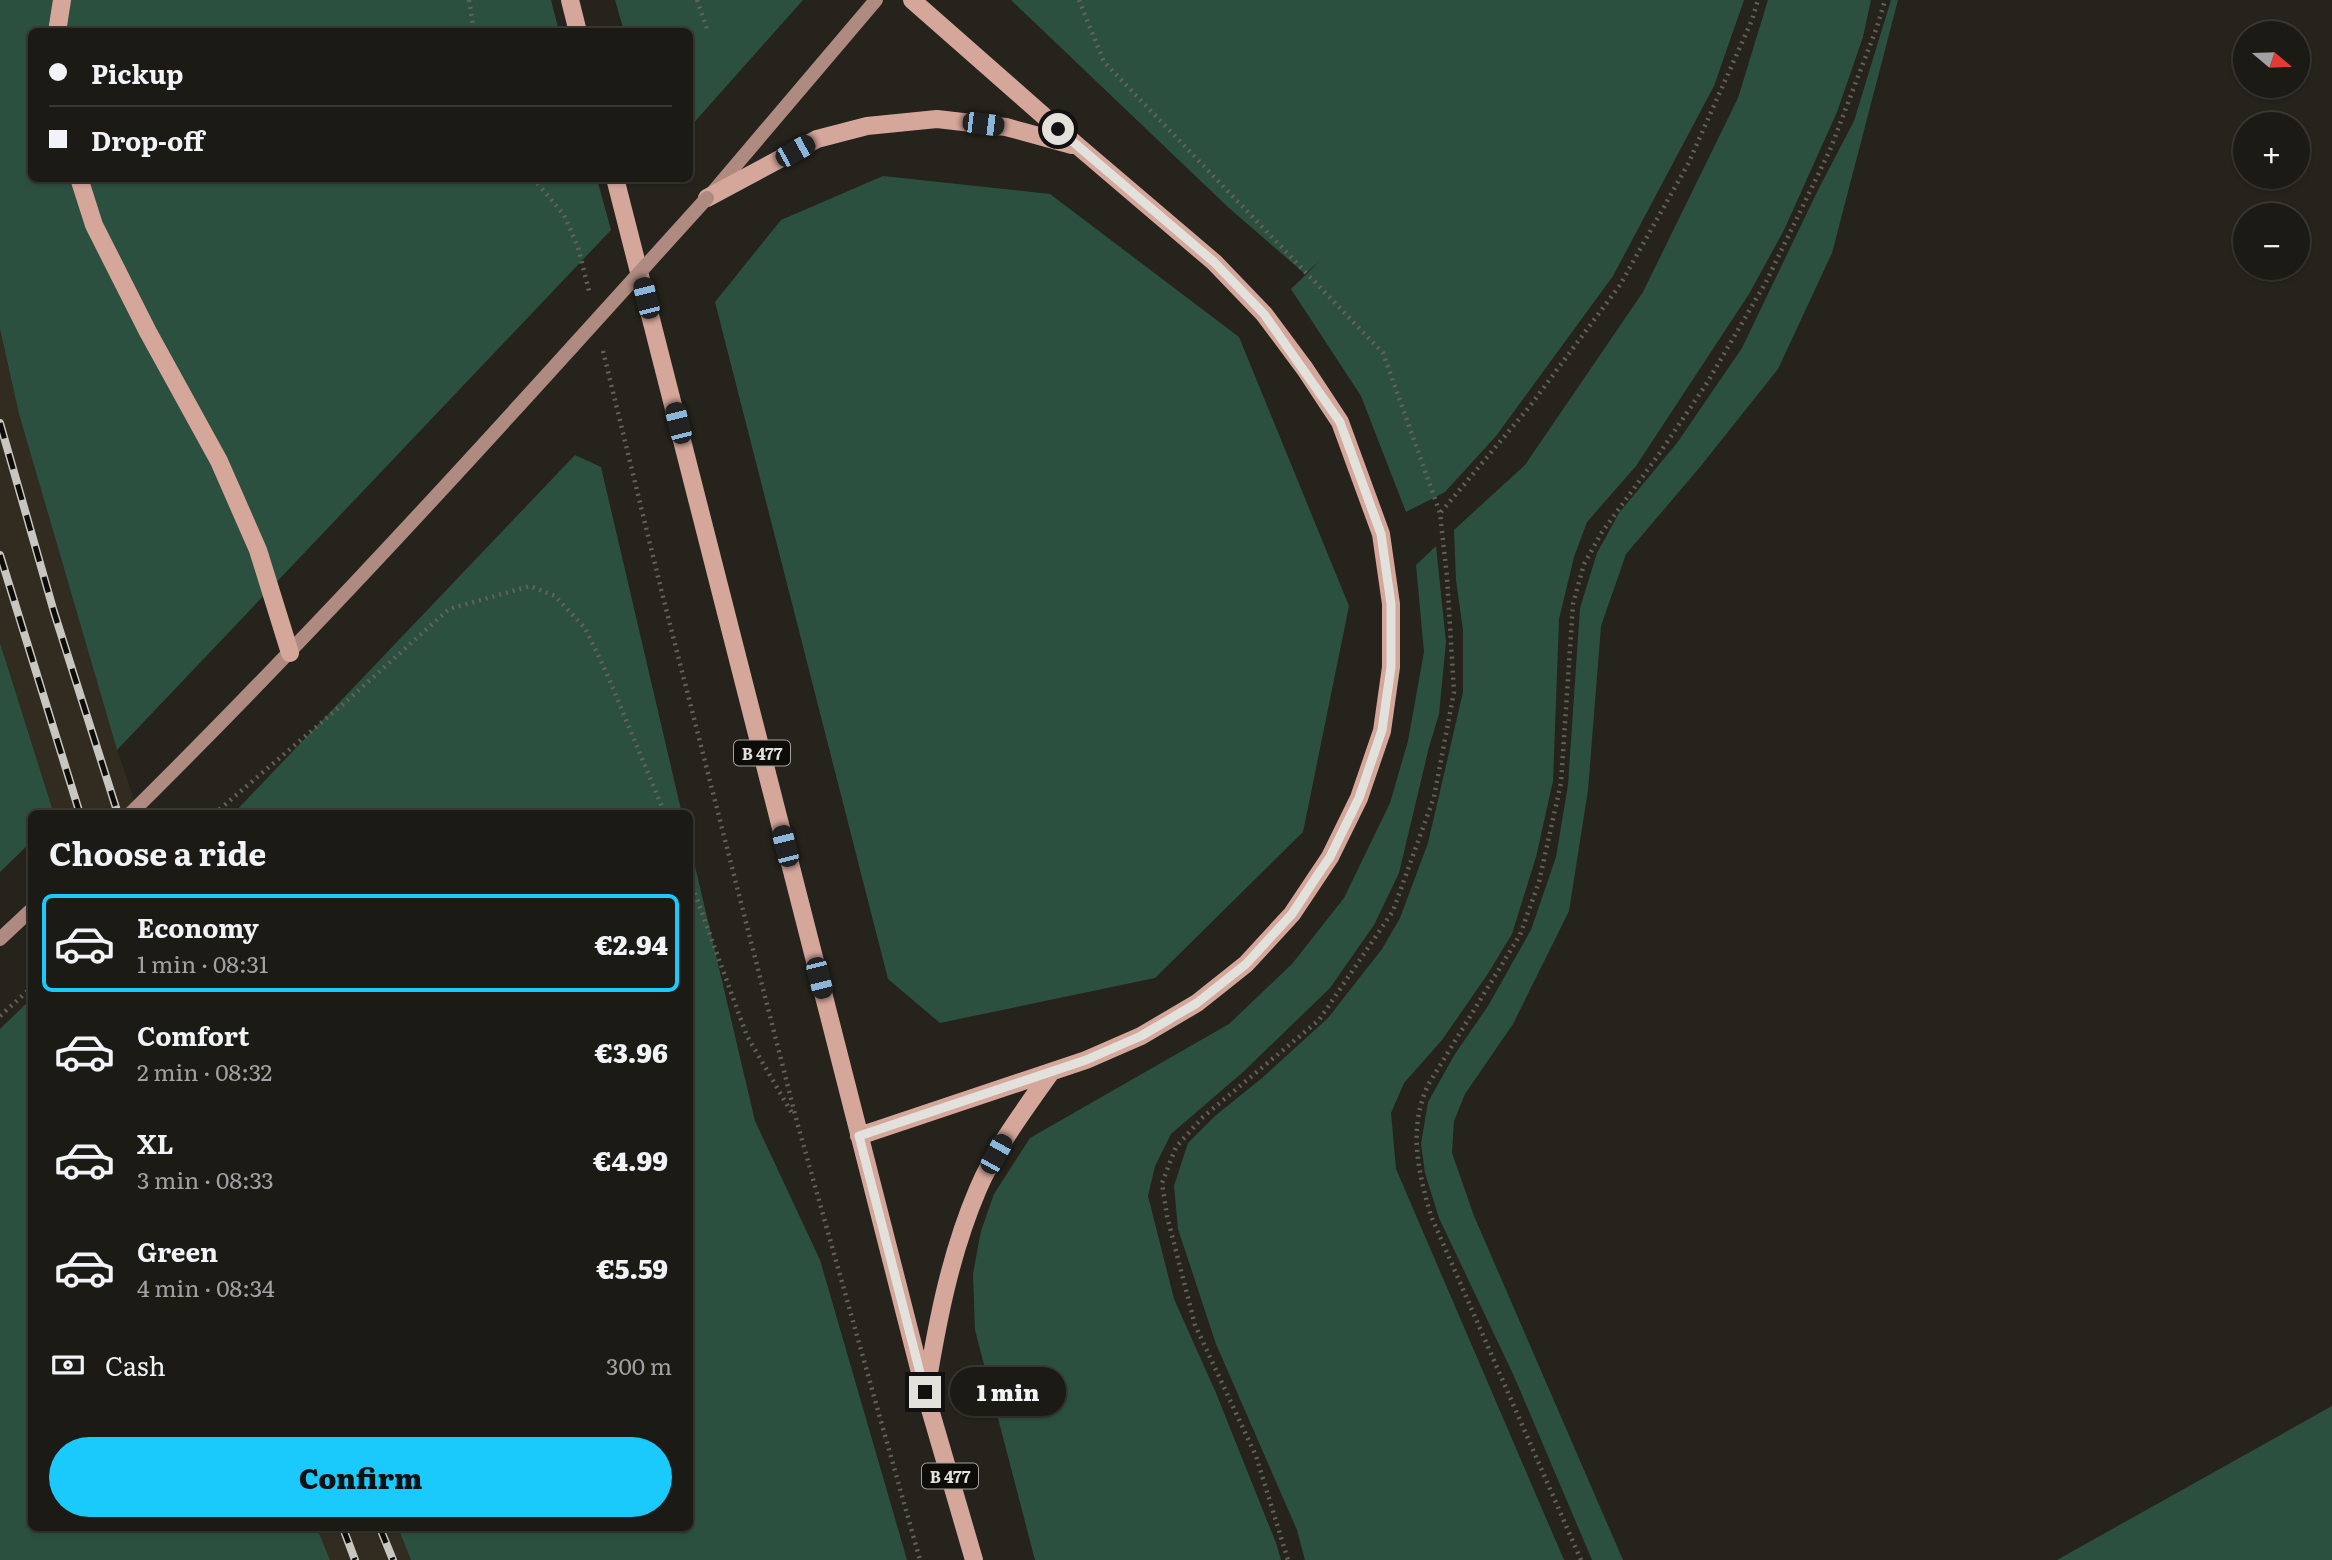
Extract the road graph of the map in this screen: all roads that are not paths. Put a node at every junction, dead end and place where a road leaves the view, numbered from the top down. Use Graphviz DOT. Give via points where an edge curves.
graph roads {
  1 [pos="62,0"];
  2 [pos="570,0"];
  3 [pos="876,0"];
  4 [pos="912,0"];
  5 [pos="58,28"];
  6 [pos="577,28"];
  7 [pos="1079,147"];
  8 [pos="80,182"];
  9 [pos="616,182"];
  10 [pos="707,198"];
  11 [pos="290,653"];
  12 [pos="134,810"];
  13 [pos="28,913"];
  14 [pos="0,939"];
  15 [pos="1051,1072"];
  16 [pos="859,1136"];
  17 [pos="925,1392"];
  18 [pos="974,1560"];
  1 -- 5 [label="main road"];
  2 -- 6 [label="main road"];
  3 -- 10 [label="main road"];
  4 -- 7 [label="main road"];
  7 -- 10 [label="main road" via="1006,127 937,119 867,126 817,139"];
  7 -- 15 [label="main road" via="1214,262 1264,314 1340,422 1381,534 1391,604 1391,667 1382,730 1359,798 1330,857 1292,914 1246,964 1197,1003 1141,1036"];
  8 -- 11 [label="main road" via="94,225 219,461 258,550"];
  9 -- 16 [label="main road, B 477"];
  10 -- 11 [label="main road, bridge"];
  11 -- 12 [label="main road"];
  13 -- 14 [label="main road"];
  15 -- 16 [label="main road"];
  15 -- 17 [label="main road" via="978,1188 956,1248"];
  16 -- 17 [label="main road, B 477"];
  17 -- 18 [label="main road, B 477"];
}
